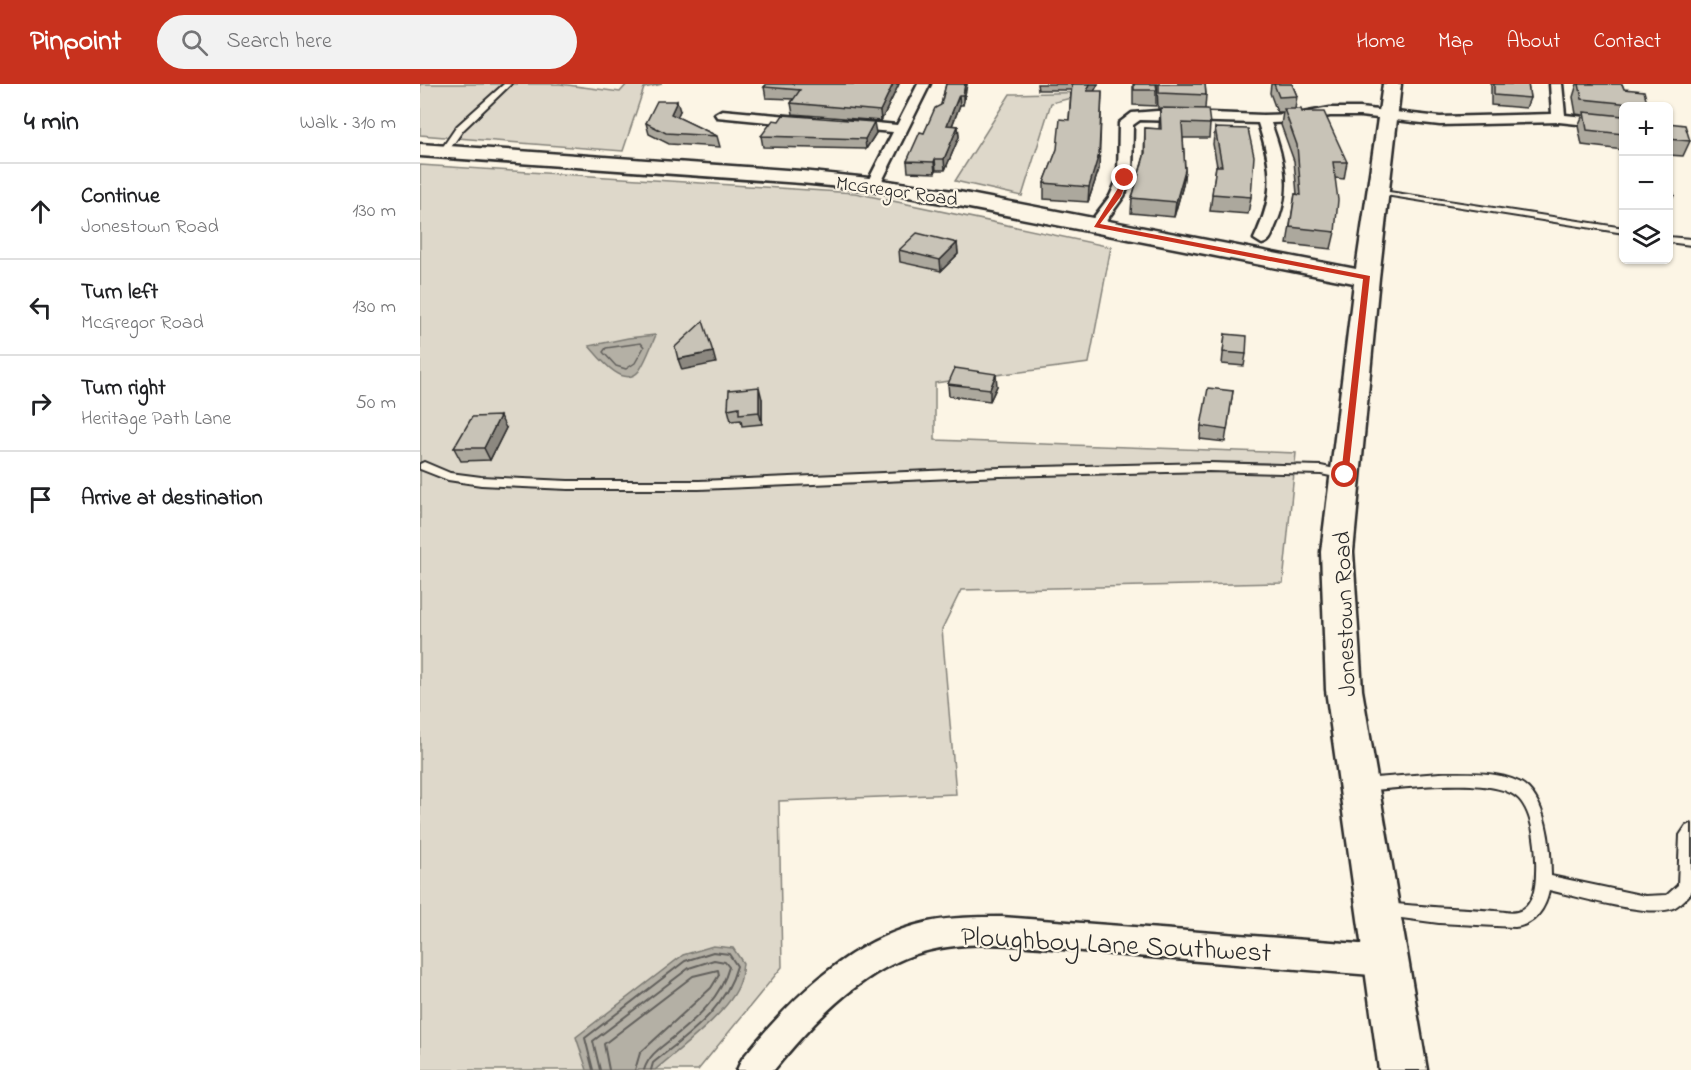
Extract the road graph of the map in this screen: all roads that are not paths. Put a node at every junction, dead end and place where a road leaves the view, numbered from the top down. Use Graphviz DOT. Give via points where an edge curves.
graph roads {
  1 [pos="508,84"];
  2 [pos="924,84"];
  3 [pos="1392,84"];
  4 [pos="1556,84"];
  5 [pos="722,114"];
  6 [pos="1388,117"];
  7 [pos="1559,118"];
  8 [pos="1263,119"];
  9 [pos="1619,126"];
  10 [pos="902,129"];
  11 [pos="420,150"];
  12 [pos="444,152"];
  13 [pos="873,185"];
  14 [pos="1379,192"];
  15 [pos="1096,225"];
  16 [pos="1619,230"];
  17 [pos="1262,239"];
  18 [pos="1673,239"];
  19 [pos="1691,242"];
  20 [pos="1367,278"];
  21 [pos="424,466"];
  22 [pos="1345,475"];
  23 [pos="1359,785"];
  24 [pos="1691,831"];
  25 [pos="1545,882"];
  26 [pos="1378,909"];
  27 [pos="1385,961"];
  28 [pos="753,1070"];
  29 [pos="1403,1070"];
  1 -- 12 [label="lane" via="460,128"];
  2 -- 10 [label="street"];
  3 -- 6 [label="main road, Jonestown Road"];
  4 -- 7 [label="street"];
  5 -- 10 [label="street"];
  6 -- 7 [label="street" via="1440,122"];
  6 -- 8 [label="street" via="1330,112"];
  6 -- 14 [label="main road, Jonestown Road"];
  7 -- 9 [label="street"];
  8 -- 15 [label="street" via="1137,116 1126,123 1125,178"];
  8 -- 17 [label="street" via="1278,160 1280,191"];
  10 -- 13 [label="street"];
  11 -- 12 [label="main road, McGregor Road"];
  12 -- 13 [label="main road, McGregor Road"];
  13 -- 15 [label="main road, McGregor Road"];
  14 -- 16 [label="lane"];
  14 -- 20 [label="main road, Jonestown Road"];
  15 -- 20 [label="main road, McGregor Road"];
  18 -- 19 [label="lane"];
  20 -- 22 [label="main road, Jonestown Road"];
  21 -- 22 [label="lane" via="448,476 481,481 578,485 699,485 1209,467 1320,470"];
  22 -- 23 [label="main road, Jonestown Road" via="1337,552 1344,690"];
  23 -- 25 [label="lane" via="1483,779 1519,788 1533,808 1541,838"];
  23 -- 26 [label="main road, Jonestown Road"];
  24 -- 25 [label="lane" via="1687,835 1686,888 1670,902 1646,903"];
  25 -- 26 [label="lane" via="1538,906 1522,919 1452,918"];
  26 -- 27 [label="main road, Jonestown Road"];
  27 -- 28 [label="street, Ploughboy Lane Southwest" via="1002,931 916,939 856,969 811,1005 780,1035"];
  27 -- 29 [label="main road, Jonestown Road"];
}
